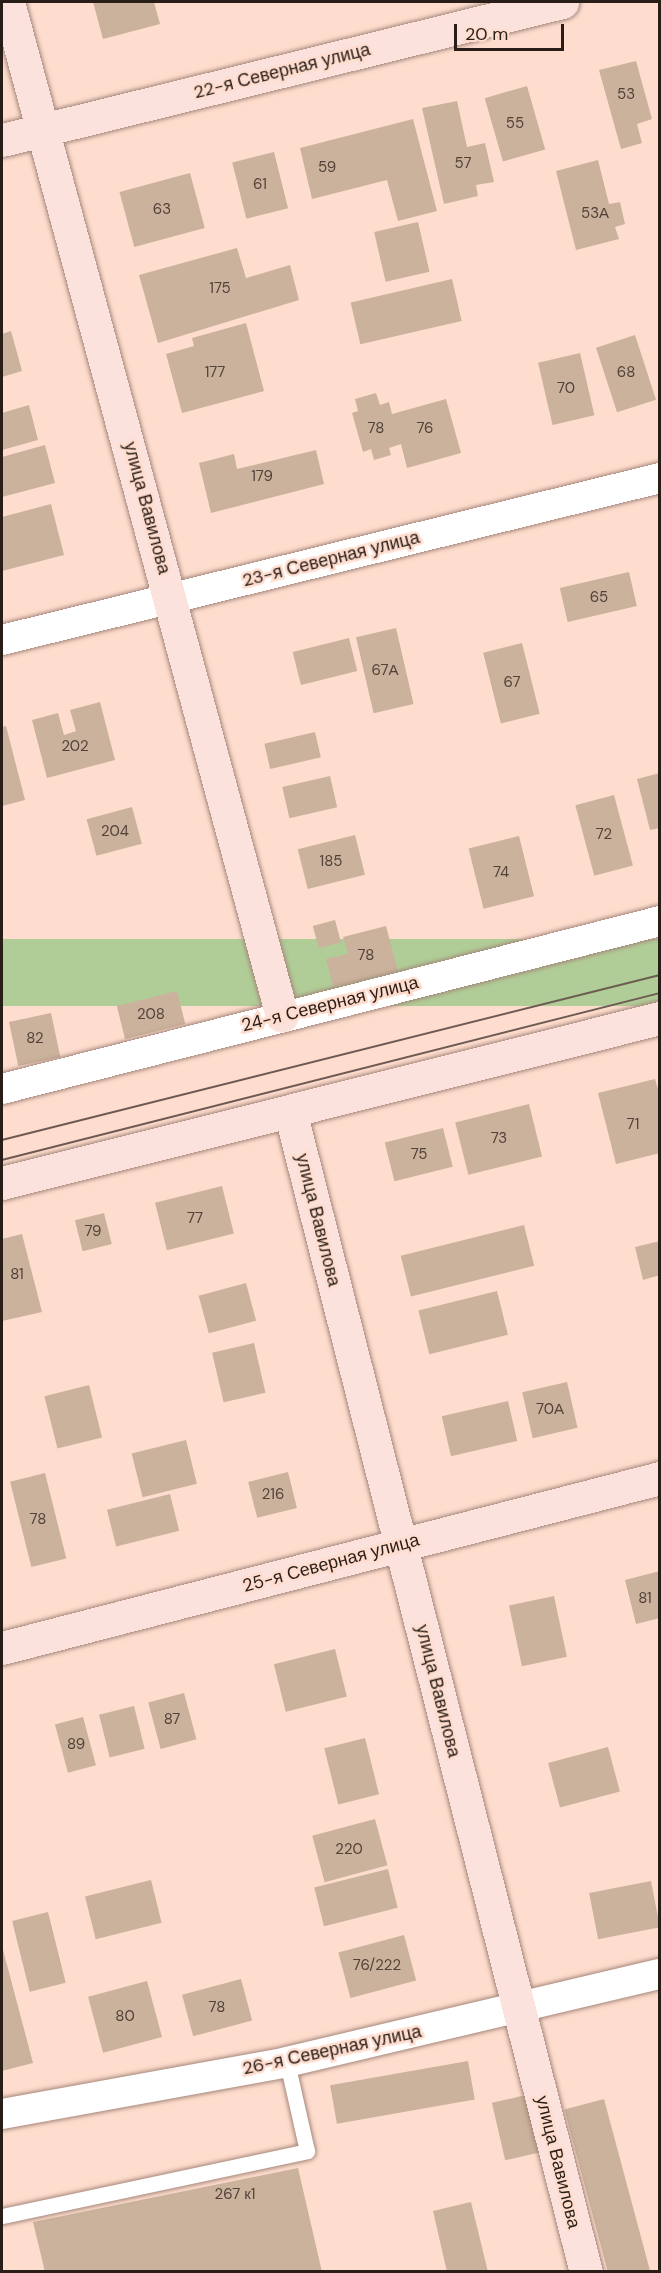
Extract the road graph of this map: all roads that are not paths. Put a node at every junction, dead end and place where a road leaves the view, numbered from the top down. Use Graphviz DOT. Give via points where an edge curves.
graph roads {
  1 [pos="8,2"];
  2 [pos="562,2"];
  3 [pos="44,129"];
  4 [pos="2,140"];
  5 [pos="660,478"];
  6 [pos="171,599"];
  7 [pos="2,640"];
  8 [pos="660,921"];
  9 [pos="282,1016"];
  10 [pos="660,1018"];
  11 [pos="2,1089"];
  12 [pos="290,1111"];
  13 [pos="2,1183"];
  14 [pos="660,1478"];
  15 [pos="401,1545"];
  16 [pos="2,1648"];
  17 [pos="660,1974"];
  18 [pos="518,2008"];
  19 [pos="287,2062"];
  20 [pos="2,2114"];
  21 [pos="2,2216"];
  22 [pos="586,2271"];
  1 -- 3 [label="street, улица Вавилова"];
  2 -- 3 [label="street, 22-я Северная улица"];
  3 -- 4 [label="street, 22-я Северная улица"];
  3 -- 6 [label="street, улица Вавилова"];
  5 -- 6 [label="street, 23-я Северная улица"];
  6 -- 7 [label="street, 23-я Северная улица"];
  6 -- 9 [label="street, улица Вавилова"];
  8 -- 9 [label="street, 24-я Северная улица"];
  9 -- 11 [label="street, 24-я Северная улица"];
  10 -- 12 [label="street"];
  12 -- 13 [label="street"];
  12 -- 15 [label="street, улица Вавилова"];
  14 -- 15 [label="street, 25-я Северная улица"];
  15 -- 16 [label="street, 25-я Северная улица"];
  15 -- 18 [label="street, улица Вавилова"];
  17 -- 18 [label="street, 26-я Северная улица"];
  18 -- 19 [label="street, 26-я Северная улица"];
  18 -- 22 [label="street, улица Вавилова"];
  19 -- 20 [label="street, 26-я Северная улица"];
  19 -- 21 [label="lane" via="307,2151"];
}
